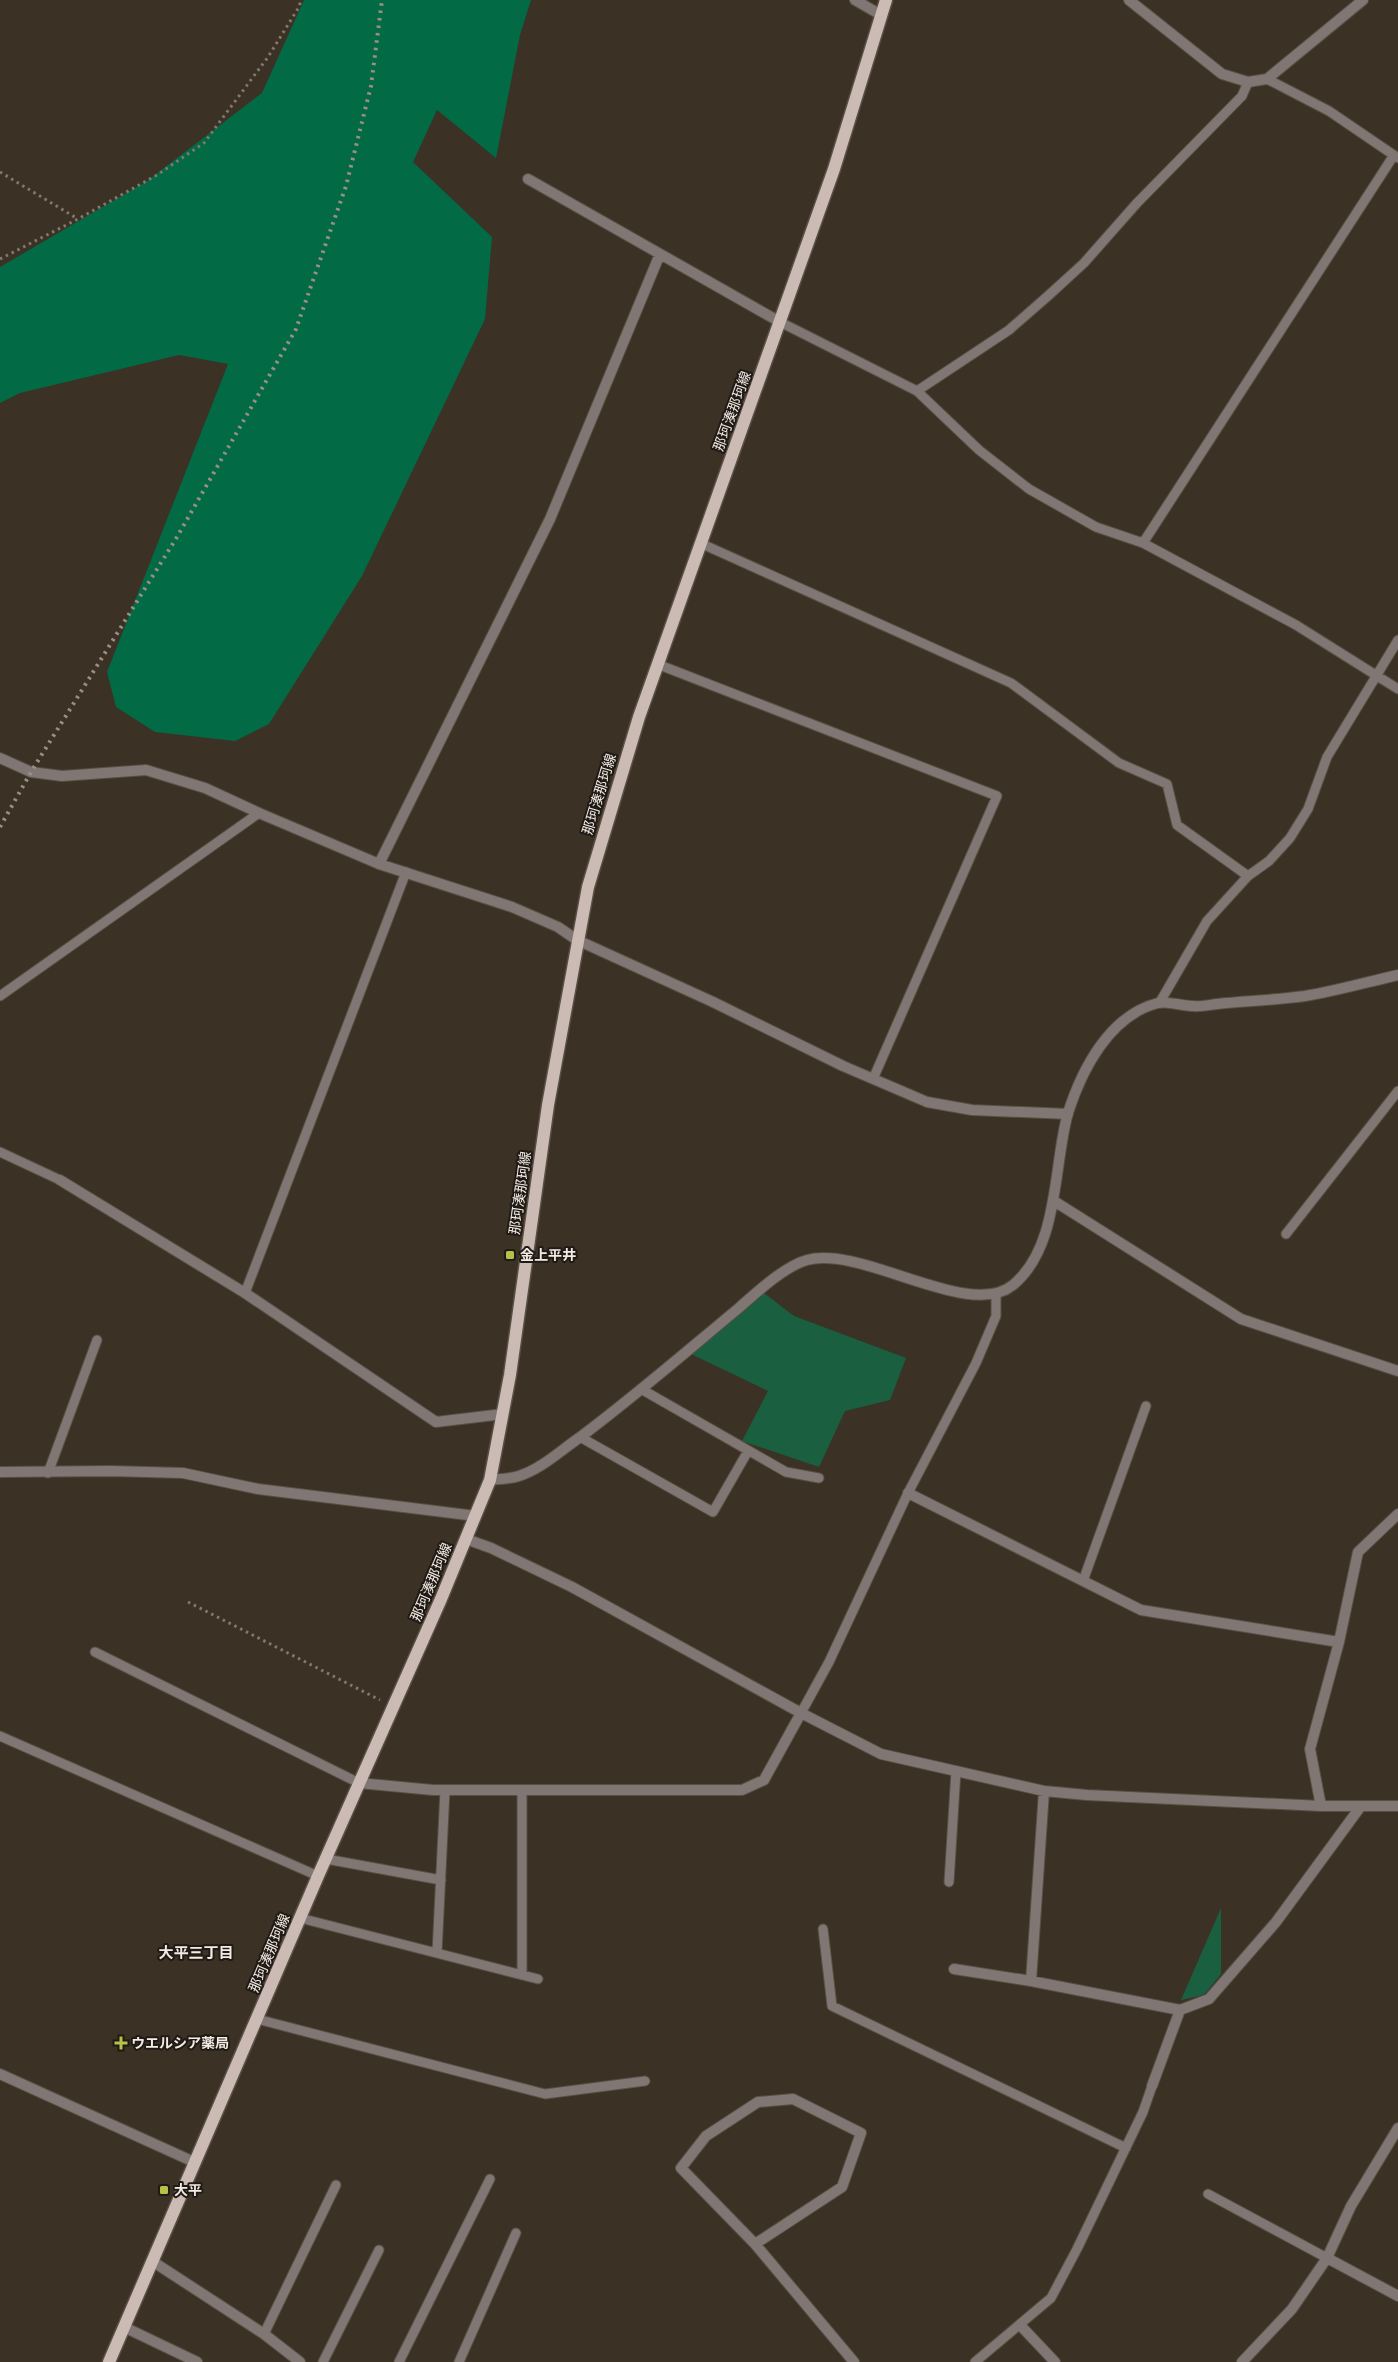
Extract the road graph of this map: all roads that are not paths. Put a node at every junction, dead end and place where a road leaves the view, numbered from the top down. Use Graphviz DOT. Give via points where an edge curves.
graph roads {
  1 [pos="856,0"];
  2 [pos="886,0"];
  3 [pos="1130,0"];
  4 [pos="1364,0"];
  5 [pos="881,15"];
  6 [pos="1267,78"];
  7 [pos="1248,82"];
  8 [pos="1396,157"];
  9 [pos="528,179"];
  10 [pos="660,254"];
  11 [pos="780,322"];
  12 [pos="917,391"];
  13 [pos="700,543"];
  14 [pos="1143,543"];
  15 [pos="1398,640"];
  16 [pos="657,664"];
  17 [pos="1378,675"];
  18 [pos="1398,689"];
  19 [pos="0,758"];
  20 [pos="258,813"];
  21 [pos="379,864"];
  22 [pos="406,872"];
  23 [pos="1248,876"];
  24 [pos="577,940"];
  25 [pos="1398,975"];
  26 [pos="0,996"];
  27 [pos="1160,1002"];
  28 [pos="873,1079"];
  29 [pos="1398,1091"];
  30 [pos="1068,1114"];
  31 [pos="0,1152"];
  32 [pos="60,1180"];
  33 [pos="1054,1200"];
  34 [pos="1286,1234"];
  35 [pos="245,1293"];
  36 [pos="996,1295"];
  37 [pos="97,1340"];
  38 [pos="1398,1370"];
  39 [pos="641,1389"];
  40 [pos="1146,1406"];
  41 [pos="502,1414"];
  42 [pos="580,1437"];
  43 [pos="748,1451"];
  44 [pos="0,1472"];
  45 [pos="48,1473"];
  46 [pos="819,1478"];
  47 [pos="490,1480"];
  48 [pos="908,1493"];
  49 [pos="1398,1514"];
  50 [pos="476,1516"];
  51 [pos="466,1539"];
  52 [pos="1083,1581"];
  53 [pos="1339,1642"];
  54 [pos="95,1652"];
  55 [pos="801,1713"];
  56 [pos="0,1736"];
  57 [pos="956,1771"];
  58 [pos="359,1783"];
  59 [pos="445,1790"];
  60 [pos="522,1790"];
  61 [pos="1044,1791"];
  62 [pos="1321,1806"];
  63 [pos="1362,1806"];
  64 [pos="1398,1806"];
  65 [pos="326,1859"];
  66 [pos="318,1876"];
  67 [pos="441,1880"];
  68 [pos="949,1882"];
  69 [pos="300,1918"];
  70 [pos="823,1928"];
  71 [pos="437,1953"];
  72 [pos="954,1969"];
  73 [pos="522,1975"];
  74 [pos="538,1979"];
  75 [pos="1031,1981"];
  76 [pos="1180,2010"];
  77 [pos="257,2019"];
  78 [pos="0,2074"];
  79 [pos="645,2082"];
  80 [pos="1152,2086"];
  81 [pos="1398,2128"];
  82 [pos="1126,2148"];
  83 [pos="194,2162"];
  84 [pos="490,2179"];
  85 [pos="336,2185"];
  86 [pos="1208,2194"];
  87 [pos="516,2233"];
  88 [pos="755,2244"];
  89 [pos="379,2250"];
  90 [pos="1327,2258"];
  91 [pos="152,2261"];
  92 [pos="1398,2296"];
  93 [pos="1020,2325"];
  94 [pos="124,2327"];
  95 [pos="264,2334"];
  96 [pos="109,2362"];
  97 [pos="196,2362"];
  98 [pos="300,2362"];
  99 [pos="323,2362"];
  100 [pos="399,2362"];
  101 [pos="458,2362"];
  102 [pos="854,2362"];
  103 [pos="975,2362"];
  104 [pos="1056,2362"];
  105 [pos="1242,2362"];
  1 -- 5 [label="street"];
  2 -- 5 [label="main road, 那珂湊那珂線"];
  3 -- 7 [label="street" via="1222,74"];
  4 -- 6 [label="street"];
  5 -- 11 [label="main road, 那珂湊那珂線" via="834,169"];
  6 -- 7 [label="street"];
  6 -- 8 [label="lane" via="1329,111"];
  7 -- 12 [label="lane" via="1242,96 1137,203 1084,263 1009,330"];
  8 -- 14 [label="lane"];
  9 -- 10 [label="street"];
  10 -- 11 [label="street"];
  10 -- 21 [label="street" via="550,519"];
  11 -- 12 [label="lane"];
  11 -- 13 [label="main road, 那珂湊那珂線"];
  12 -- 14 [label="lane" via="979,450 1029,489 1096,527"];
  13 -- 16 [label="main road, 那珂湊那珂線"];
  13 -- 23 [label="lane" via="1011,682 1120,763 1167,784 1177,825"];
  14 -- 17 [label="lane" via="1296,625"];
  15 -- 17 [label="lane"];
  16 -- 24 [label="main road, 那珂湊那珂線" via="619,779 588,887"];
  16 -- 28 [label="lane" via="997,796"];
  17 -- 18 [label="lane"];
  17 -- 23 [label="lane" via="1327,757 1308,808 1290,838 1269,861"];
  19 -- 20 [label="street" via="31,772 62,776 146,770 205,788"];
  20 -- 21 [label="street"];
  20 -- 26 [label="lane"];
  21 -- 22 [label="street"];
  22 -- 24 [label="street" via="512,907 558,927"];
  22 -- 35 [label="lane"];
  23 -- 27 [label="lane" via="1207,920"];
  24 -- 28 [label="street"];
  24 -- 41 [label="main road, 那珂湊那珂線" via="548,1105"];
  25 -- 27 [label="street" via="1308,995 1194,1007"];
  27 -- 30 [label="street" via="1126,1018 1107,1036 1092,1058"];
  28 -- 30 [label="street" via="927,1102 972,1110"];
  29 -- 34 [label="lane"];
  30 -- 33 [label="street"];
  31 -- 32 [label="lane"];
  32 -- 35 [label="street"];
  33 -- 36 [label="street" via="1037,1254 1013,1285"];
  33 -- 38 [label="street" via="1241,1319"];
  35 -- 41 [label="street" via="436,1422"];
  36 -- 39 [label="street" via="945,1288 850,1261 808,1259 765,1286"];
  36 -- 48 [label="lane" via="996,1316 976,1363"];
  37 -- 45 [label="lane"];
  39 -- 42 [label="street"];
  39 -- 43 [label="lane"];
  40 -- 52 [label="lane"];
  41 -- 47 [label="main road, 那珂湊那珂線"];
  42 -- 43 [label="lane" via="713,1512"];
  42 -- 47 [label="street" via="520,1476"];
  43 -- 46 [label="lane" via="786,1472"];
  44 -- 45 [label="street"];
  45 -- 50 [label="street" via="183,1473 258,1488"];
  47 -- 50 [label="main road, 那珂湊那珂線"];
  48 -- 52 [label="street"];
  48 -- 55 [label="lane" via="830,1662"];
  49 -- 53 [label="street" via="1358,1552"];
  50 -- 51 [label="main road, 那珂湊那珂線"];
  51 -- 55 [label="street" via="572,1587"];
  51 -- 58 [label="main road, 那珂湊那珂線"];
  52 -- 53 [label="street" via="1141,1610"];
  53 -- 62 [label="street" via="1310,1749"];
  54 -- 58 [label="lane"];
  55 -- 57 [label="street" via="881,1754"];
  55 -- 60 [label="street" via="764,1780 742,1790"];
  56 -- 66 [label="lane"];
  57 -- 61 [label="street"];
  57 -- 68 [label="lane"];
  58 -- 59 [label="street"];
  58 -- 65 [label="main road, 那珂湊那珂線"];
  59 -- 60 [label="street"];
  59 -- 67 [label="lane"];
  60 -- 73 [label="lane"];
  61 -- 62 [label="street"];
  61 -- 75 [label="street"];
  62 -- 63 [label="street"];
  63 -- 64 [label="street"];
  63 -- 76 [label="street" via="1276,1922 1209,1999"];
  65 -- 66 [label="main road, 那珂湊那珂線"];
  65 -- 67 [label="lane"];
  66 -- 69 [label="main road, 那珂湊那珂線"];
  67 -- 71 [label="lane"];
  69 -- 71 [label="lane"];
  69 -- 77 [label="main road, 那珂湊那珂線"];
  70 -- 82 [label="lane" via="832,2006"];
  71 -- 73 [label="lane"];
  72 -- 75 [label="street"];
  73 -- 74 [label="lane"];
  75 -- 76 [label="street"];
  76 -- 80 [label="street"];
  77 -- 79 [label="lane" via="545,2094"];
  77 -- 83 [label="main road, 那珂湊那珂線"];
  78 -- 83 [label="street"];
  80 -- 82 [label="lane"];
  81 -- 90 [label="street" via="1351,2206"];
  82 -- 93 [label="lane" via="1051,2298"];
  83 -- 91 [label="main road, 那珂湊那珂線"];
  84 -- 100 [label="lane"];
  85 -- 95 [label="lane"];
  86 -- 90 [label="lane"];
  87 -- 101 [label="lane"];
  88 -- 88 [label="street" via="842,2187 861,2133 793,2099 758,2102 706,2136 681,2168"];
  88 -- 102 [label="street"];
  89 -- 99 [label="lane"];
  90 -- 92 [label="street"];
  90 -- 105 [label="street" via="1292,2309"];
  91 -- 94 [label="main road, 那珂湊那珂線"];
  91 -- 95 [label="street"];
  93 -- 103 [label="lane"];
  93 -- 104 [label="street"];
  94 -- 96 [label="main road, 那珂湊那珂線"];
  94 -- 97 [label="street"];
  95 -- 98 [label="street"];
}
